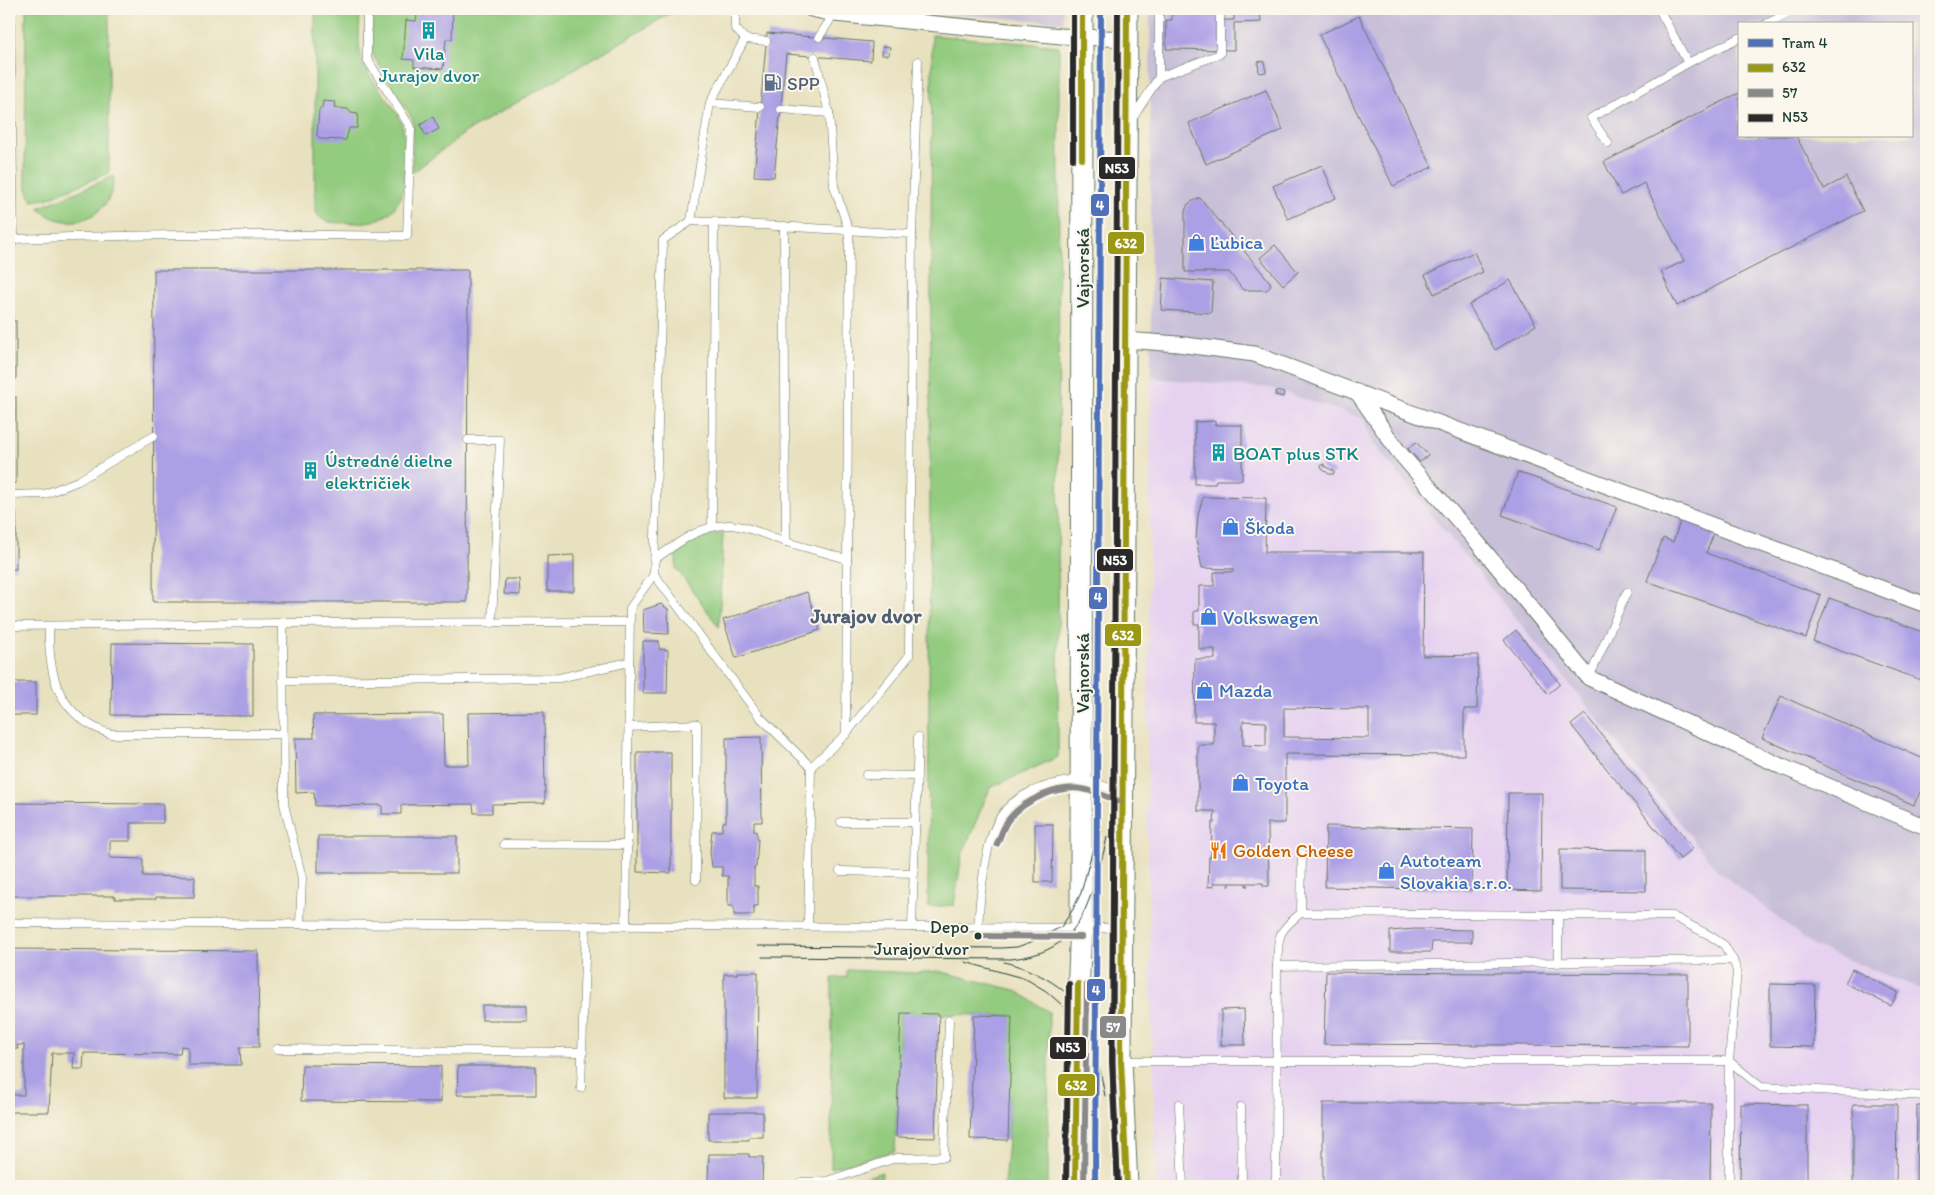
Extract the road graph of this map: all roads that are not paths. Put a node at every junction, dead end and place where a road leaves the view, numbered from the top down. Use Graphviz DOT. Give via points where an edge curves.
graph roads {
  1 [pos="10,9"];
  2 [pos="368,9"];
  3 [pos="734,9"];
  4 [pos="811,9"];
  5 [pos="1082,9"];
  6 [pos="1127,9"];
  7 [pos="1159,9"];
  8 [pos="1220,9"];
  9 [pos="1659,9"];
  10 [pos="1796,9"];
  11 [pos="834,14"];
  12 [pos="1770,22"];
  13 [pos="819,37"];
  14 [pos="1082,37"];
  15 [pos="1738,38"];
  16 [pos="745,39"];
  17 [pos="1127,39"];
  18 [pos="766,42"];
  19 [pos="10,54"];
  20 [pos="815,56"];
  21 [pos="918,60"];
  22 [pos="1688,63"];
  23 [pos="1159,77"];
  24 [pos="710,103"];
  25 [pos="760,107"];
  26 [pos="781,109"];
  27 [pos="829,113"];
  28 [pos="1127,126"];
  29 [pos="1608,143"];
  30 [pos="691,221"];
  31 [pos="714,221"];
  32 [pos="784,226"];
  33 [pos="849,231"];
  34 [pos="912,234"];
  35 [pos="14,239"];
  36 [pos="9,251"];
  37 [pos="1125,340"];
  38 [pos="1357,392"];
  39 [pos="154,436"];
  40 [pos="468,440"];
  41 [pos="9,495"];
  42 [pos="712,526"];
  43 [pos="786,542"];
  44 [pos="847,559"];
  45 [pos="654,560"];
  46 [pos="654,574"];
  47 [pos="1626,592"];
  48 [pos="1926,604"];
  49 [pos="629,622"];
  50 [pos="283,623"];
  51 [pos="492,623"];
  52 [pos="9,626"];
  53 [pos="48,626"];
  54 [pos="629,662"];
  55 [pos="1589,678"];
  56 [pos="283,681"];
  57 [pos="629,727"];
  58 [pos="282,734"];
  59 [pos="846,734"];
  60 [pos="918,736"];
  61 [pos="811,767"];
  62 [pos="866,775"];
  63 [pos="917,776"];
  64 [pos="1081,780"];
  65 [pos="1122,793"];
  66 [pos="841,822"];
  67 [pos="915,822"];
  68 [pos="1926,822"];
  69 [pos="504,844"];
  70 [pos="628,845"];
  71 [pos="1302,853"];
  72 [pos="840,871"];
  73 [pos="914,873"];
  74 [pos="696,880"];
  75 [pos="1301,913"];
  76 [pos="1558,915"];
  77 [pos="9,923"];
  78 [pos="300,924"];
  79 [pos="586,925"];
  80 [pos="626,925"];
  81 [pos="808,926"];
  82 [pos="912,927"];
  83 [pos="978,927"];
  84 [pos="1081,928"];
  85 [pos="1123,928"];
  86 [pos="1733,960"];
  87 [pos="1558,964"];
  88 [pos="1278,966"];
  89 [pos="949,1020"];
  90 [pos="277,1049"];
  91 [pos="582,1052"];
  92 [pos="1121,1061"];
  93 [pos="1276,1061"];
  94 [pos="1729,1061"];
  95 [pos="582,1088"];
  96 [pos="1926,1096"];
  97 [pos="1179,1104"];
  98 [pos="1240,1107"];
  99 [pos="801,1182"];
  100 [pos="1075,1186"];
  101 [pos="1127,1186"];
  102 [pos="1183,1186"];
  103 [pos="1242,1186"];
  104 [pos="1276,1186"];
  105 [pos="1729,1186"];
  1 -- 19 [label="lane"];
  2 -- 35 [label="lane" via="367,59 411,128 407,236 125,235"];
  3 -- 16 [label="lane" via="735,28"];
  4 -- 11 [label="street"];
  5 -- 14 [label="main road, Vajnorská"];
  6 -- 17 [label="main road"];
  7 -- 23 [label="lane"];
  8 -- 23 [label="lane" via="1220,54"];
  9 -- 22 [label="lane"];
  10 -- 12 [label="lane"];
  11 -- 13 [label="lane"];
  11 -- 14 [label="street"];
  14 -- 17 [label="street"];
  14 -- 64 [label="main road, Vajnorská"];
  15 -- 22 [label="lane"];
  16 -- 18 [label="lane"];
  16 -- 24 [label="lane"];
  17 -- 28 [label="main road"];
  19 -- 35 [label="lane"];
  20 -- 27 [label="lane"];
  21 -- 34 [label="lane"];
  22 -- 29 [label="lane" via="1591,118"];
  23 -- 28 [label="lane"];
  24 -- 25 [label="lane"];
  24 -- 30 [label="lane"];
  26 -- 27 [label="lane"];
  27 -- 33 [label="lane" via="834,186"];
  28 -- 37 [label="main road"];
  30 -- 31 [label="lane"];
  30 -- 45 [label="lane" via="663,240"];
  31 -- 32 [label="lane"];
  31 -- 42 [label="lane"];
  32 -- 33 [label="lane"];
  32 -- 43 [label="lane"];
  33 -- 34 [label="lane"];
  33 -- 44 [label="lane"];
  34 -- 59 [label="lane" via="909,656"];
  35 -- 36 [label="lane"];
  37 -- 38 [label="street" via="1254,354"];
  37 -- 65 [label="main road"];
  38 -- 48 [label="street"];
  38 -- 55 [label="street" via="1398,451"];
  39 -- 41 [label="lane" via="78,481 44,494"];
  40 -- 51 [label="lane" via="500,440"];
  42 -- 43 [label="lane" via="732,525"];
  42 -- 45 [label="lane" via="677,542"];
  43 -- 44 [label="lane"];
  44 -- 59 [label="lane"];
  45 -- 46 [label="lane"];
  46 -- 49 [label="lane" via="630,608"];
  46 -- 61 [label="lane" via="760,717"];
  47 -- 55 [label="lane"];
  49 -- 51 [label="lane"];
  49 -- 54 [label="lane"];
  50 -- 51 [label="lane"];
  50 -- 53 [label="lane"];
  50 -- 56 [label="lane"];
  52 -- 53 [label="lane"];
  53 -- 58 [label="lane" via="49,661 58,690 85,722 99,730 111,734"];
  54 -- 56 [label="lane" via="559,678"];
  54 -- 57 [label="lane"];
  55 -- 68 [label="street" via="1783,767 1921,824"];
  56 -- 58 [label="lane"];
  57 -- 70 [label="lane"];
  57 -- 74 [label="lane" via="697,724"];
  58 -- 78 [label="lane" via="284,804 302,878"];
  59 -- 61 [label="lane"];
  60 -- 63 [label="lane"];
  61 -- 81 [label="lane"];
  62 -- 63 [label="lane"];
  63 -- 67 [label="lane"];
  64 -- 65 [label="lane"];
  64 -- 83 [label="lane" via="1038,788 1016,800 1001,815 989,840"];
  64 -- 84 [label="main road, Vajnorská"];
  65 -- 85 [label="main road"];
  66 -- 67 [label="lane"];
  67 -- 73 [label="lane"];
  69 -- 70 [label="lane"];
  70 -- 80 [label="lane"];
  71 -- 75 [label="lane"];
  72 -- 73 [label="lane"];
  73 -- 82 [label="lane"];
  75 -- 76 [label="lane"];
  75 -- 88 [label="lane" via="1279,935"];
  76 -- 86 [label="lane" via="1672,916 1724,945"];
  76 -- 87 [label="lane"];
  77 -- 78 [label="lane"];
  78 -- 79 [label="lane"];
  79 -- 80 [label="lane"];
  79 -- 91 [label="lane"];
  80 -- 81 [label="lane"];
  81 -- 82 [label="lane"];
  82 -- 83 [label="lane"];
  83 -- 84 [label="lane"];
  84 -- 85 [label="lane"];
  84 -- 100 [label="main road, Vajnorská"];
  85 -- 92 [label="main road"];
  86 -- 87 [label="lane"];
  86 -- 94 [label="lane" via="1737,971"];
  87 -- 88 [label="lane"];
  88 -- 93 [label="lane"];
  89 -- 99 [label="lane" via="944,1157 896,1158 827,1181"];
  90 -- 91 [label="lane"];
  91 -- 95 [label="lane"];
  92 -- 93 [label="lane"];
  92 -- 101 [label="main road"];
  93 -- 94 [label="lane"];
  93 -- 104 [label="lane"];
  94 -- 96 [label="lane" via="1761,1087"];
  94 -- 105 [label="lane"];
  97 -- 102 [label="lane"];
  98 -- 103 [label="lane"];
}
